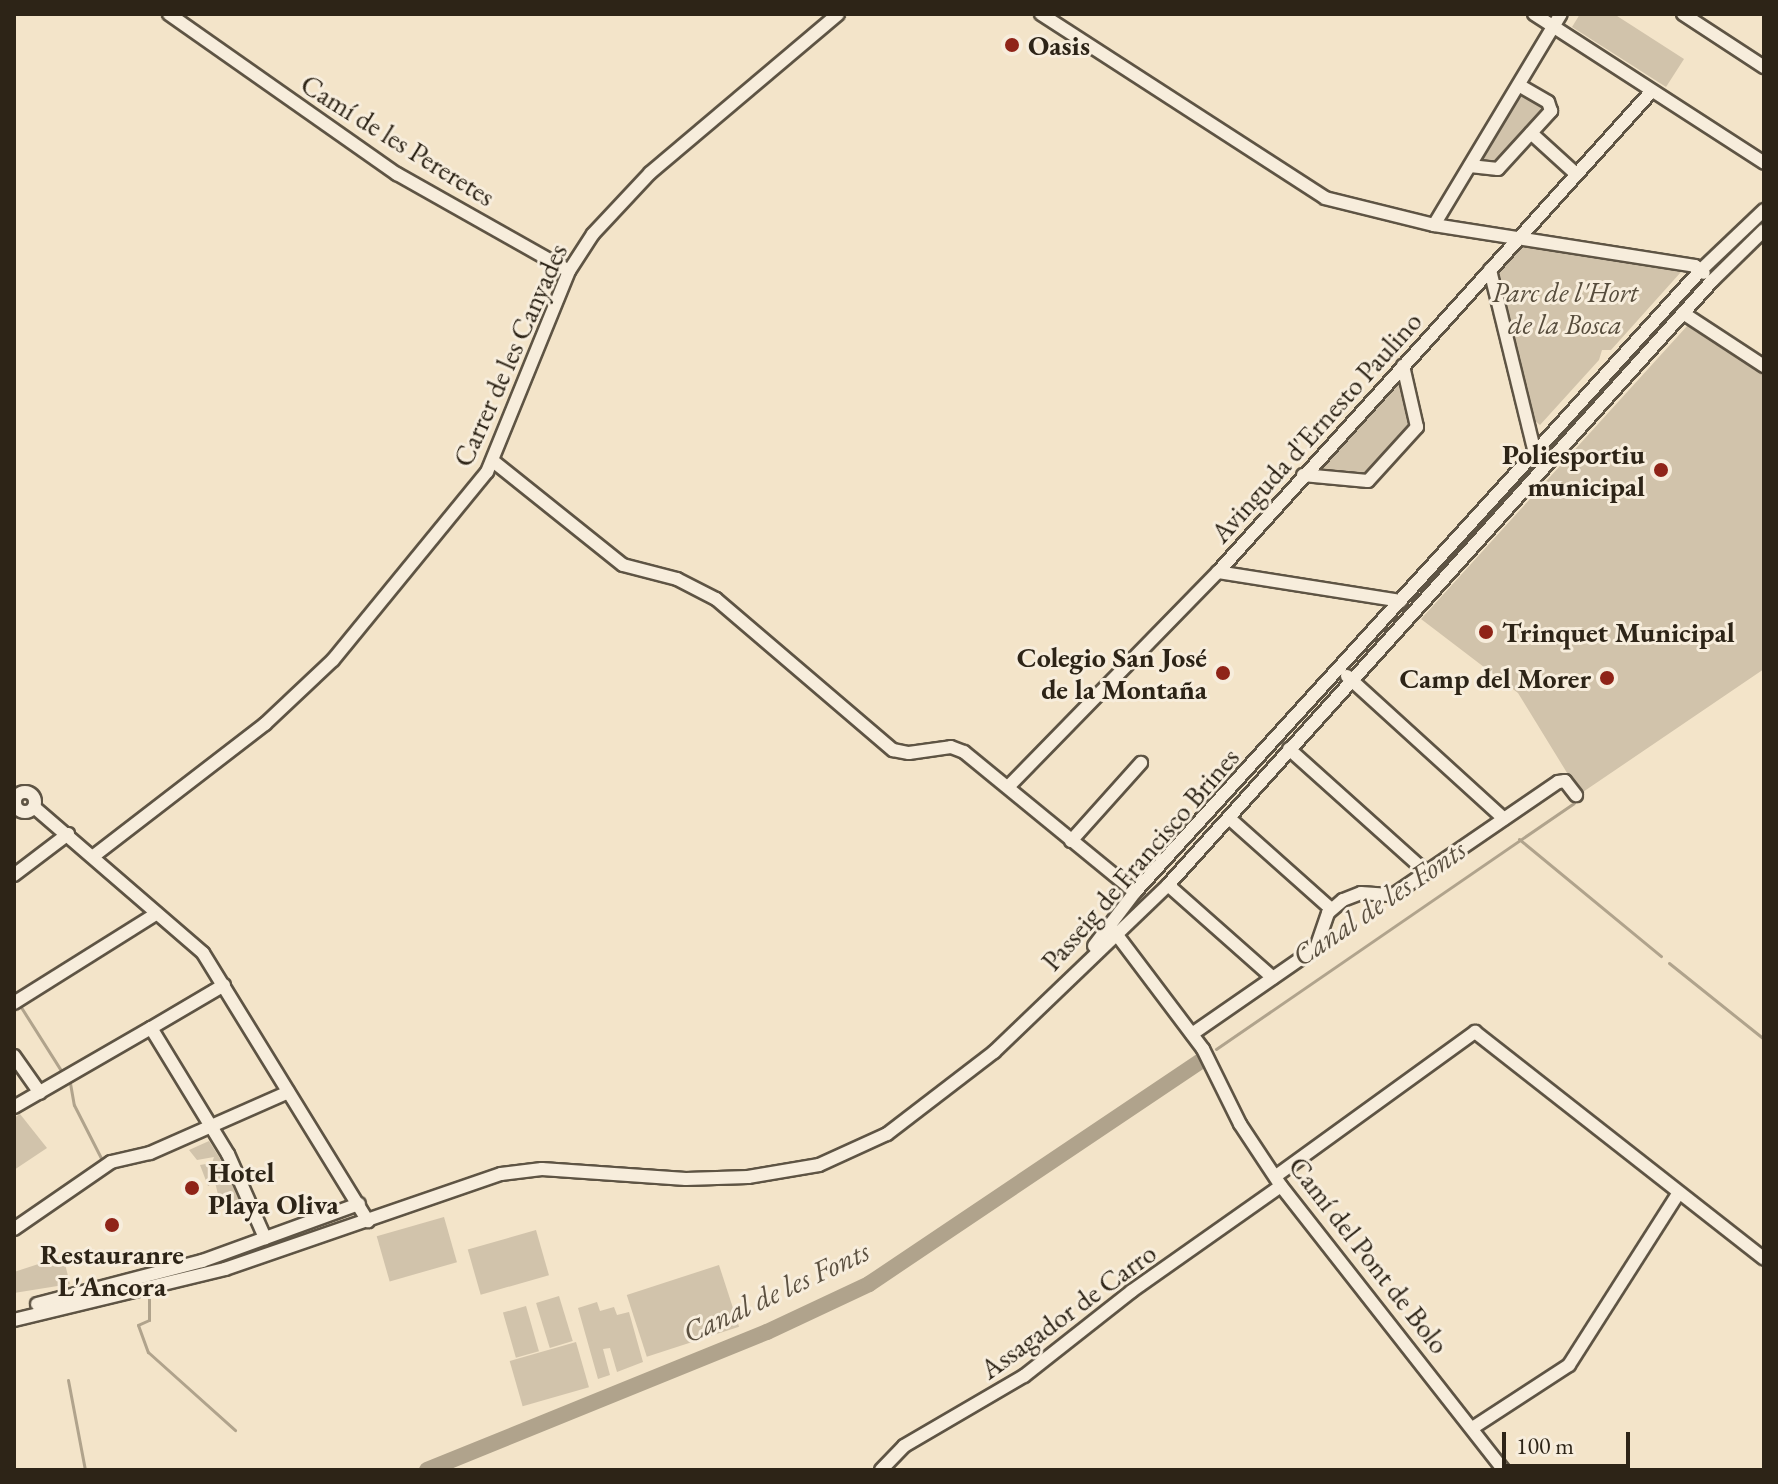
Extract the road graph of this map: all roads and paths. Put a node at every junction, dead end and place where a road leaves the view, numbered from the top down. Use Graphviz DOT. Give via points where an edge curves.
graph roads {
  1 [pos="169,14"];
  2 [pos="838,14"];
  3 [pos="1041,14"];
  4 [pos="1534,14"];
  5 [pos="1561,14"];
  6 [pos="1683,14"];
  7 [pos="1554,26"];
  8 [pos="1764,67"];
  9 [pos="1520,86"];
  10 [pos="1651,92"];
  11 [pos="1531,133"];
  12 [pos="1764,163"];
  13 [pos="1470,166"];
  14 [pos="1576,174"];
  15 [pos="1764,210"];
  16 [pos="1434,225"];
  17 [pos="1764,230"];
  18 [pos="1519,238"];
  19 [pos="1705,266"];
  20 [pos="1490,270"];
  21 [pos="569,271"];
  22 [pos="1717,276"];
  23 [pos="1683,313"];
  24 [pos="1403,366"];
  25 [pos="1764,366"];
  26 [pos="1535,453"];
  27 [pos="493,461"];
  28 [pos="1303,475"];
  29 [pos="1218,572"];
  30 [pos="1401,601"];
  31 [pos="1375,630"];
  32 [pos="1351,681"];
  33 [pos="1289,749"];
  34 [pos="1141,763"];
  35 [pos="1008,787"];
  36 [pos="18,788"];
  37 [pos="1576,795"];
  38 [pos="34,807"];
  39 [pos="15,809"];
  40 [pos="1229,818"];
  41 [pos="1504,819"];
  42 [pos="68,834"];
  43 [pos="1071,841"];
  44 [pos="95,855"];
  45 [pos="1426,872"];
  46 [pos="14,875"];
  47 [pos="1168,885"];
  48 [pos="1132,897"];
  49 [pos="1145,906"];
  50 [pos="1331,909"];
  51 [pos="156,914"];
  52 [pos="1115,936"];
  53 [pos="1273,978"];
  54 [pos="224,985"];
  55 [pos="1056,992"];
  56 [pos="14,1003"];
  57 [pos="151,1028"];
  58 [pos="1192,1034"];
  59 [pos="14,1056"];
  60 [pos="288,1092"];
  61 [pos="40,1093"];
  62 [pos="14,1107"];
  63 [pos="211,1128"];
  64 [pos="1278,1181"];
  65 [pos="1678,1194"];
  66 [pos="359,1204"];
  67 [pos="368,1221"];
  68 [pos="17,1222"];
  69 [pos="265,1238"];
  70 [pos="1764,1259"];
  71 [pos="37,1304"];
  72 [pos="64,1305"];
  73 [pos="14,1311"];
  74 [pos="17,1320"];
  75 [pos="1474,1427"];
  76 [pos="881,1470"];
  77 [pos="1504,1470"];
  1 -- 21 [label="street, Camí de les Pereretes" via="385,167"];
  2 -- 21 [label="street, Carrer de les Canyades" via="628,195"];
  3 -- 16 [label="street" via="1307,189 1348,207"];
  4 -- 7 [label="street"];
  5 -- 7 [label="street"];
  6 -- 8 [label="street"];
  7 -- 9 [label="street"];
  7 -- 10 [label="street"];
  9 -- 11 [label="street" via="1551,107"];
  9 -- 13 [label="street"];
  10 -- 12 [label="street"];
  10 -- 14 [label="street, Avinguda d'Ernesto Paulino"];
  11 -- 13 [label="street" via="1496,170"];
  11 -- 14 [label="street"];
  13 -- 16 [label="street"];
  14 -- 18 [label="street, Avinguda d'Ernesto Paulino"];
  15 -- 19 [label="street, Passeig de Francisco Brines"];
  16 -- 18 [label="street"];
  17 -- 22 [label="street, Passeig de Francisco Brines"];
  18 -- 19 [label="street"];
  18 -- 20 [label="street, Avinguda d'Ernesto Paulino"];
  19 -- 22 [label="street"];
  19 -- 26 [label="street, Passeig de Francisco Brines"];
  20 -- 24 [label="street, Avinguda d'Ernesto Paulino"];
  20 -- 26 [label="street"];
  21 -- 27 [label="street, Carrer de les Canyades"];
  22 -- 23 [label="street, Passeig de Francisco Brines"];
  23 -- 25 [label="street"];
  23 -- 32 [label="street, Passeig de Francisco Brines"];
  24 -- 28 [label="street, Avinguda d'Ernesto Paulino"];
  24 -- 28 [label="street" via="1417,427 1378,471 1362,484"];
  26 -- 30 [label="street, Passeig de Francisco Brines"];
  27 -- 35 [label="street" via="623,565 677,579 716,599 893,750 956,748"];
  27 -- 44 [label="street, Carrer de les Canyades" via="455,515 312,682"];
  28 -- 29 [label="street, Avinguda d'Ernesto Paulino"];
  29 -- 30 [label="street"];
  29 -- 35 [label="street, Avinguda d'Ernesto Paulino"];
  30 -- 31 [label="street, Passeig de Francisco Brines"];
  31 -- 32 [label="street" via="1346,669"];
  31 -- 48 [label="street, Passeig de Francisco Brines"];
  32 -- 33 [label="street, Passeig de Francisco Brines"];
  32 -- 41 [label="street"];
  33 -- 40 [label="street, Passeig de Francisco Brines"];
  33 -- 45 [label="street"];
  34 -- 43 [label="street"];
  35 -- 43 [label="street"];
  36 -- 38 [label="street" via="32,794"];
  36 -- 39 [label="street"];
  37 -- 41 [label="street" via="1565,781 1558,782"];
  38 -- 39 [label="street" via="27,812"];
  38 -- 42 [label="street"];
  40 -- 47 [label="street, Passeig de Francisco Brines"];
  40 -- 50 [label="street"];
  41 -- 45 [label="street"];
  42 -- 44 [label="street"];
  42 -- 46 [label="street"];
  43 -- 48 [label="street"];
  44 -- 51 [label="street"];
  45 -- 50 [label="street" via="1393,895 1361,893"];
  47 -- 49 [label="street, Passeig de Francisco Brines"];
  47 -- 53 [label="street"];
  48 -- 49 [label="street"];
  48 -- 52 [label="street" via="1114,928"];
  48 -- 55 [label="street, Passeig de Francisco Brines"];
  49 -- 52 [label="street, Passeig de Francisco Brines"];
  50 -- 53 [label="street" via="1318,946"];
  51 -- 54 [label="street" via="195,944"];
  51 -- 56 [label="street"];
  52 -- 55 [label="street, Passeig de Francisco Brines"];
  52 -- 58 [label="street, Camí del Pont de Bolo"];
  53 -- 58 [label="street"];
  54 -- 57 [label="street"];
  54 -- 60 [label="street"];
  55 -- 67 [label="street" via="926,1108 874,1141 819,1165 702,1180 517,1171"];
  57 -- 61 [label="street"];
  57 -- 63 [label="street"];
  58 -- 64 [label="street, Camí del Pont de Bolo" via="1211,1061 1240,1124"];
  59 -- 61 [label="street"];
  60 -- 63 [label="street"];
  60 -- 66 [label="street"];
  61 -- 62 [label="street"];
  63 -- 68 [label="street" via="106,1165"];
  63 -- 69 [label="street"];
  64 -- 65 [label="street, Assagador de Carro" via="1471,1032"];
  64 -- 75 [label="street, Camí del Pont de Bolo"];
  64 -- 76 [label="street, Assagador de Carro" via="1004,1390 904,1446"];
  65 -- 70 [label="street"];
  65 -- 75 [label="street" via="1569,1365"];
  66 -- 67 [label="street"];
  66 -- 69 [label="street"];
  67 -- 72 [label="street" via="159,1287"];
  69 -- 71 [label="street" via="202,1261"];
  72 -- 73 [label="street"];
  72 -- 74 [label="street"];
  75 -- 77 [label="street, Camí del Pont de Bolo"];
}
